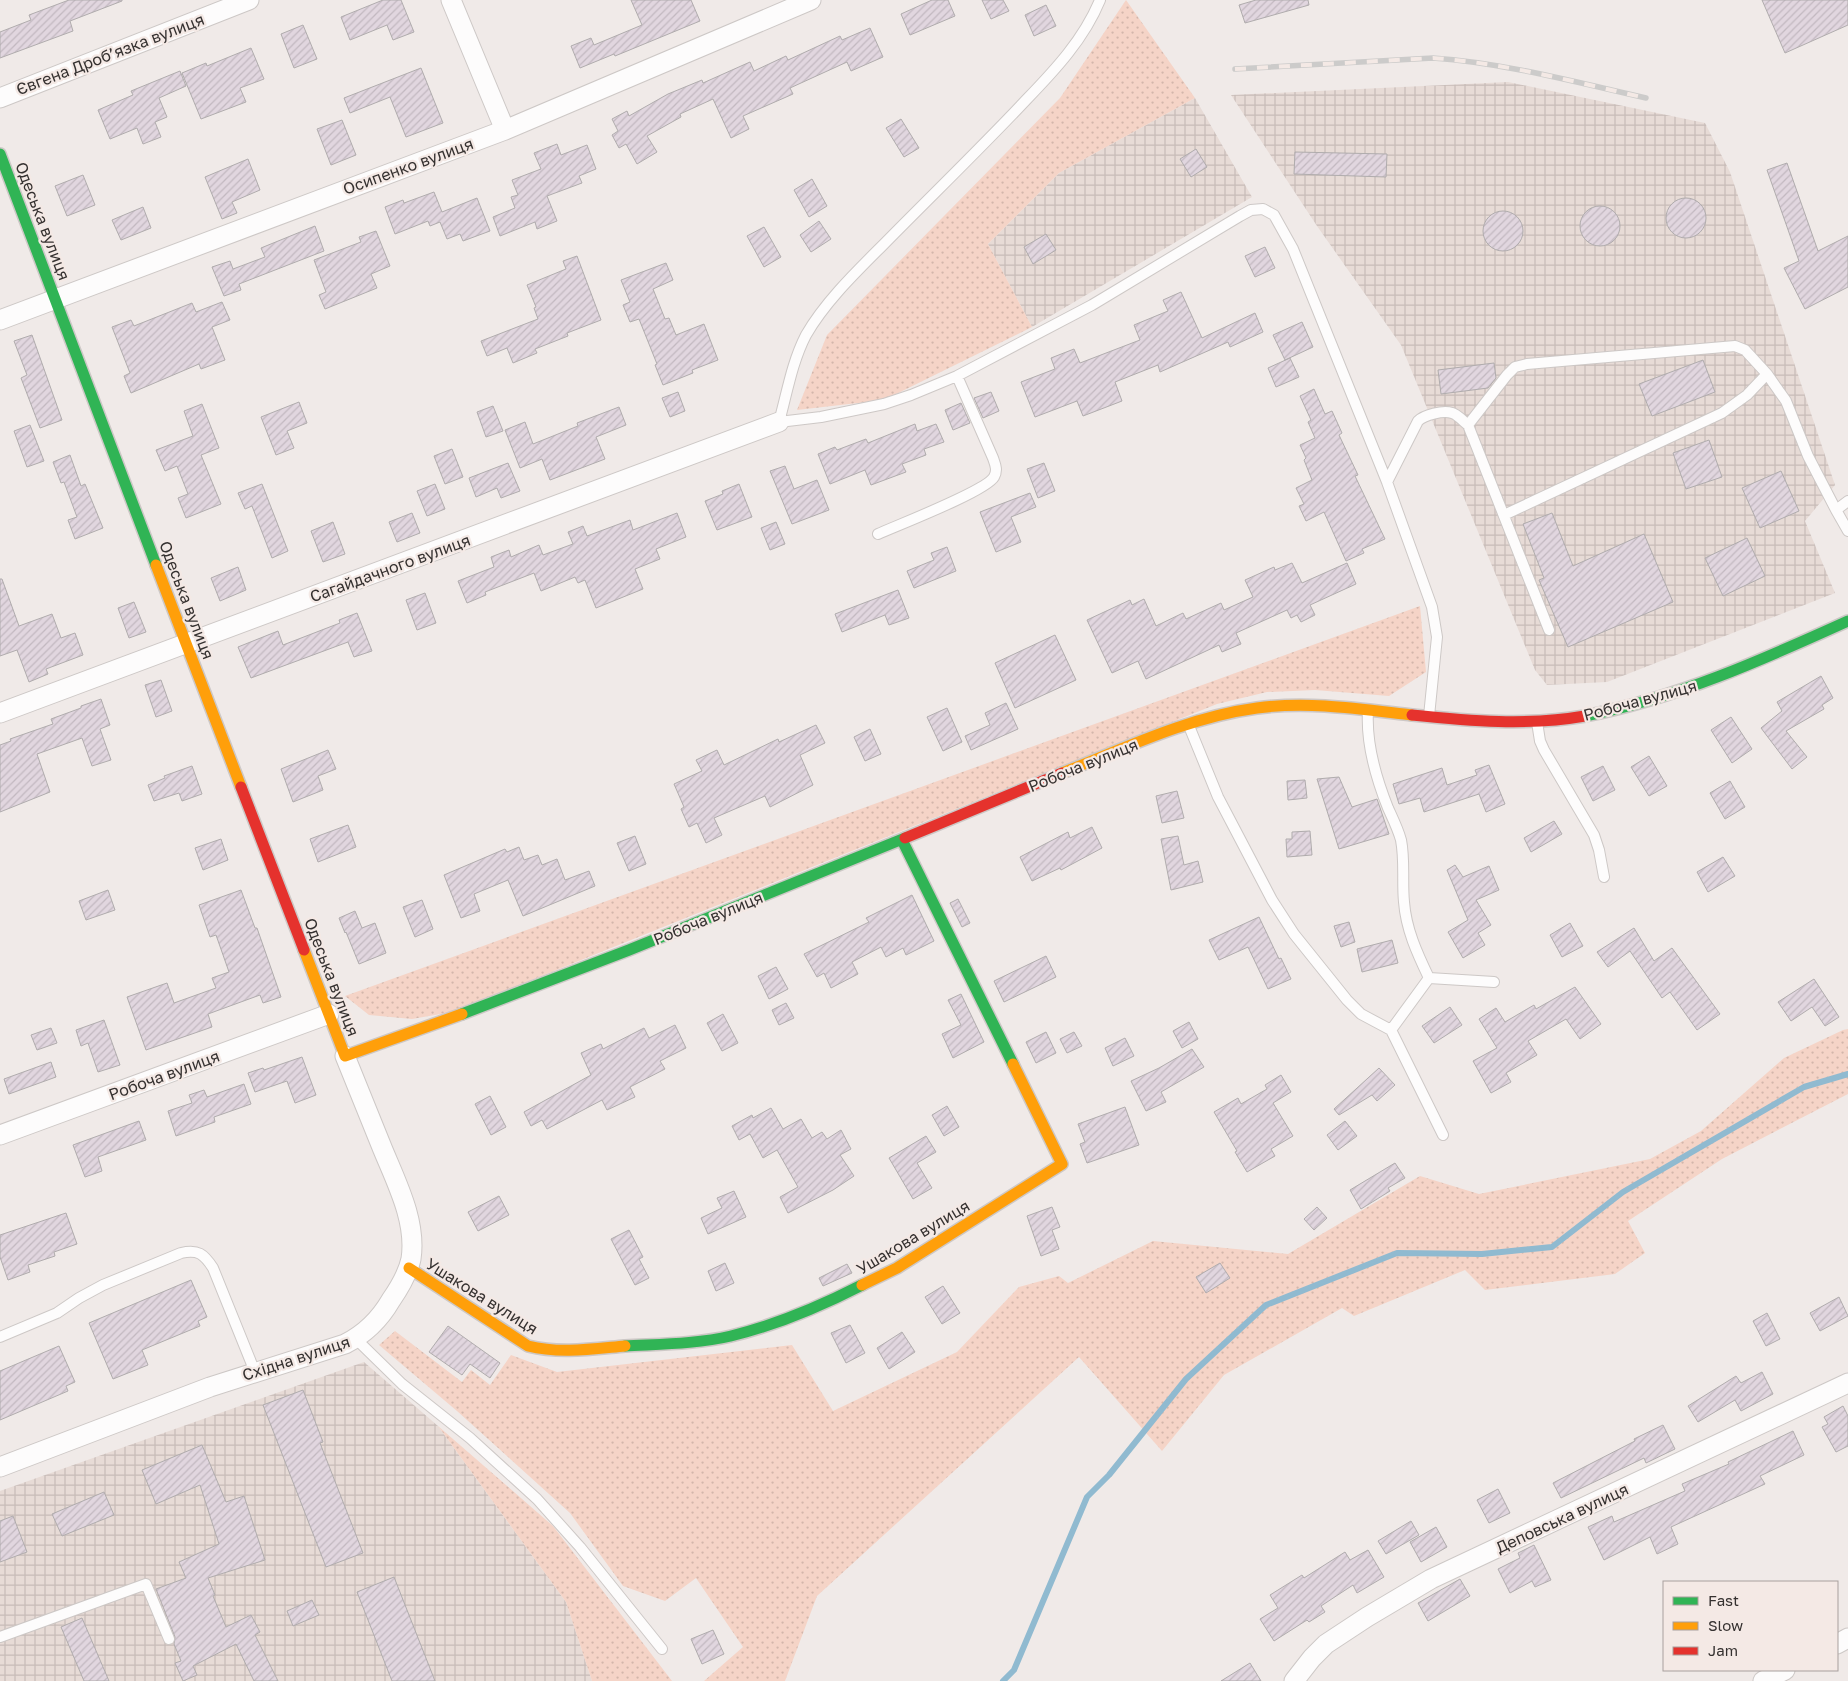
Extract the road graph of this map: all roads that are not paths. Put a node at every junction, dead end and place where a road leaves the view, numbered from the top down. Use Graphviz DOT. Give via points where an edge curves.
graph roads {
  1 [pos="249,0"];
  2 [pos="451,0"];
  3 [pos="811,0"];
  4 [pos="1100,0"];
  5 [pos="0,98"];
  6 [pos="505,130"];
  7 [pos="0,154"];
  8 [pos="56,298"];
  9 [pos="0,320"];
  10 [pos="1767,374"];
  11 [pos="957,376"];
  12 [pos="779,422"];
  13 [pos="1468,425"];
  14 [pos="1387,482"];
  15 [pos="1848,501"];
  16 [pos="1836,510"];
  17 [pos="1504,515"];
  18 [pos="1848,531"];
  19 [pos="878,534"];
  20 [pos="1848,621"];
  21 [pos="1550,630"];
  22 [pos="186,644"];
  23 [pos="1368,710"];
  24 [pos="0,713"];
  25 [pos="1428,717"];
  26 [pos="1537,721"];
  27 [pos="1189,725"];
  28 [pos="902,840"];
  29 [pos="1604,876"];
  30 [pos="1429,978"];
  31 [pos="1494,982"];
  32 [pos="329,1014"];
  33 [pos="1391,1030"];
  34 [pos="346,1056"];
  35 [pos="0,1135"];
  36 [pos="1443,1135"];
  37 [pos="408,1268"];
  38 [pos="0,1337"];
  39 [pos="356,1338"];
  40 [pos="255,1372"];
  41 [pos="1848,1383"];
  42 [pos="0,1467"];
  43 [pos="0,1637"];
  44 [pos="169,1639"];
  45 [pos="662,1649"];
  46 [pos="1783,1671"];
  47 [pos="1294,1681"];
  48 [pos="1763,1681"];
  1 -- 5 [label="street, Євгена Дроб’язка вулиця"];
  2 -- 6 [label="street"];
  3 -- 6 [label="street, Осипенко вулиця"];
  4 -- 12 [label="lane" via="1080,39 1054,70 854,274 824,309 796,357"];
  6 -- 8 [label="street, Осипенко вулиця"];
  7 -- 8 [label="street, Одеська вулиця"];
  8 -- 9 [label="street, Осипенко вулиця"];
  8 -- 22 [label="street, Одеська вулиця"];
  10 -- 13 [label="lane" via="1745,350 1735,346 1527,364 1507,375"];
  10 -- 16 [label="lane" via="1786,402 1808,456"];
  10 -- 17 [label="lane" via="1748,394 1722,413"];
  11 -- 12 [label="lane" via="884,404 821,418"];
  11 -- 14 [label="lane" via="1092,305 1251,210 1263,208 1274,215 1293,250"];
  11 -- 19 [label="lane" via="993,458 995,476 973,492"];
  12 -- 22 [label="street, Сагайдачного вулиця"];
  13 -- 14 [label="lane" via="1452,413 1421,417"];
  13 -- 17 [label="lane"];
  14 -- 25 [label="lane" via="1429,598 1436,627 1437,646"];
  15 -- 16 [label="lane"];
  16 -- 18 [label="lane"];
  17 -- 21 [label="lane"];
  20 -- 26 [label="street, Робоча вулиця" via="1736,670 1666,695 1606,712"];
  22 -- 24 [label="street, Сагайдачного вулиця"];
  22 -- 32 [label="street, Одеська вулиця"];
  23 -- 25 [label="street, Робоча вулиця"];
  23 -- 27 [label="street, Робоча вулиця" via="1329,705 1284,705 1236,712"];
  23 -- 30 [label="lane" via="1369,740 1376,769 1401,842 1406,921"];
  25 -- 26 [label="street, Робоча вулиця" via="1487,722"];
  26 -- 29 [label="lane" via="1544,750 1594,835"];
  27 -- 28 [label="street, Робоча вулиця" via="1097,759"];
  27 -- 33 [label="lane" via="1233,828 1294,934 1361,1014"];
  28 -- 34 [label="street, Робоча вулиця" via="479,1008"];
  28 -- 37 [label="street, Ушакова вулиця" via="1062,1164 881,1277 773,1324 706,1340 543,1350 518,1340"];
  30 -- 31 [label="lane"];
  30 -- 33 [label="lane"];
  32 -- 34 [label="street, Одеська вулиця"];
  32 -- 35 [label="street, Робоча вулиця"];
  33 -- 36 [label="lane"];
  34 -- 37 [label="street, Східна вулиця" via="401,1193 412,1247"];
  37 -- 39 [label="street, Східна вулиця" via="384,1311"];
  38 -- 40 [label="lane" via="57,1313 103,1285 191,1250 200,1252 213,1268"];
  39 -- 40 [label="street, Східна вулиця" via="323,1352"];
  39 -- 45 [label="lane" via="402,1384 470,1438 537,1499"];
  40 -- 42 [label="street, Східна вулиця"];
  41 -- 47 [label="street, Деповська вулиця" via="1431,1579 1326,1644"];
  43 -- 44 [label="lane" via="146,1584"];
  46 -- 48 [label="street"];
}
